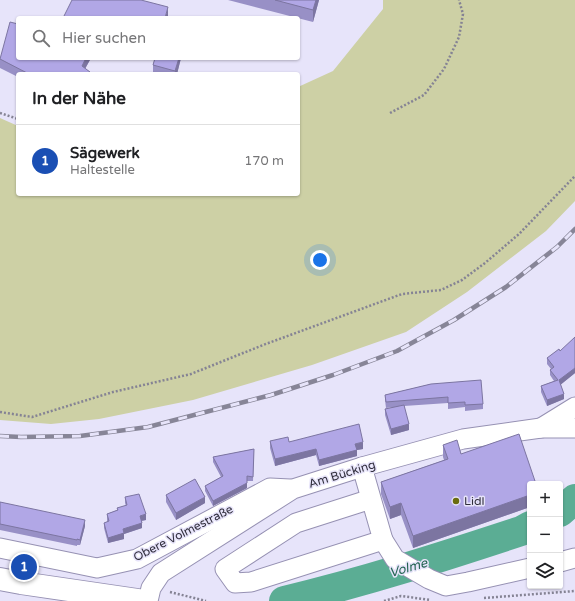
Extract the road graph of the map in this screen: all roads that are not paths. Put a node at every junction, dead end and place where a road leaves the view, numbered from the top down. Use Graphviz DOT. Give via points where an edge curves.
graph roads {
  1 [pos="575,407"];
  2 [pos="541,428"];
  3 [pos="575,428"];
  4 [pos="362,467"];
  5 [pos="293,489"];
  6 [pos="371,499"];
  7 [pos="383,540"];
  8 [pos="0,548"];
  9 [pos="575,558"];
  10 [pos="563,561"];
  11 [pos="527,569"];
  12 [pos="0,579"];
  13 [pos="148,597"];
  1 -- 2 [label="street"];
  2 -- 3 [label="street, Am Bücking"];
  2 -- 4 [label="street, Am Bücking" via="463,439"];
  4 -- 5 [label="street, Am Bücking"];
  4 -- 6 [label="street"];
  5 -- 8 [label="street, Obere Volmestraße" via="270,488 137,559 97,568"];
  5 -- 13 [label="street, Am Bücking" via="161,573"];
  6 -- 7 [label="street"];
  6 -- 7 [label="street" via="296,523 225,569 235,583 252,582"];
  7 -- 11 [label="street" via="395,559 446,586"];
  9 -- 10 [label="street"];
  12 -- 13 [label="main road"];
}
